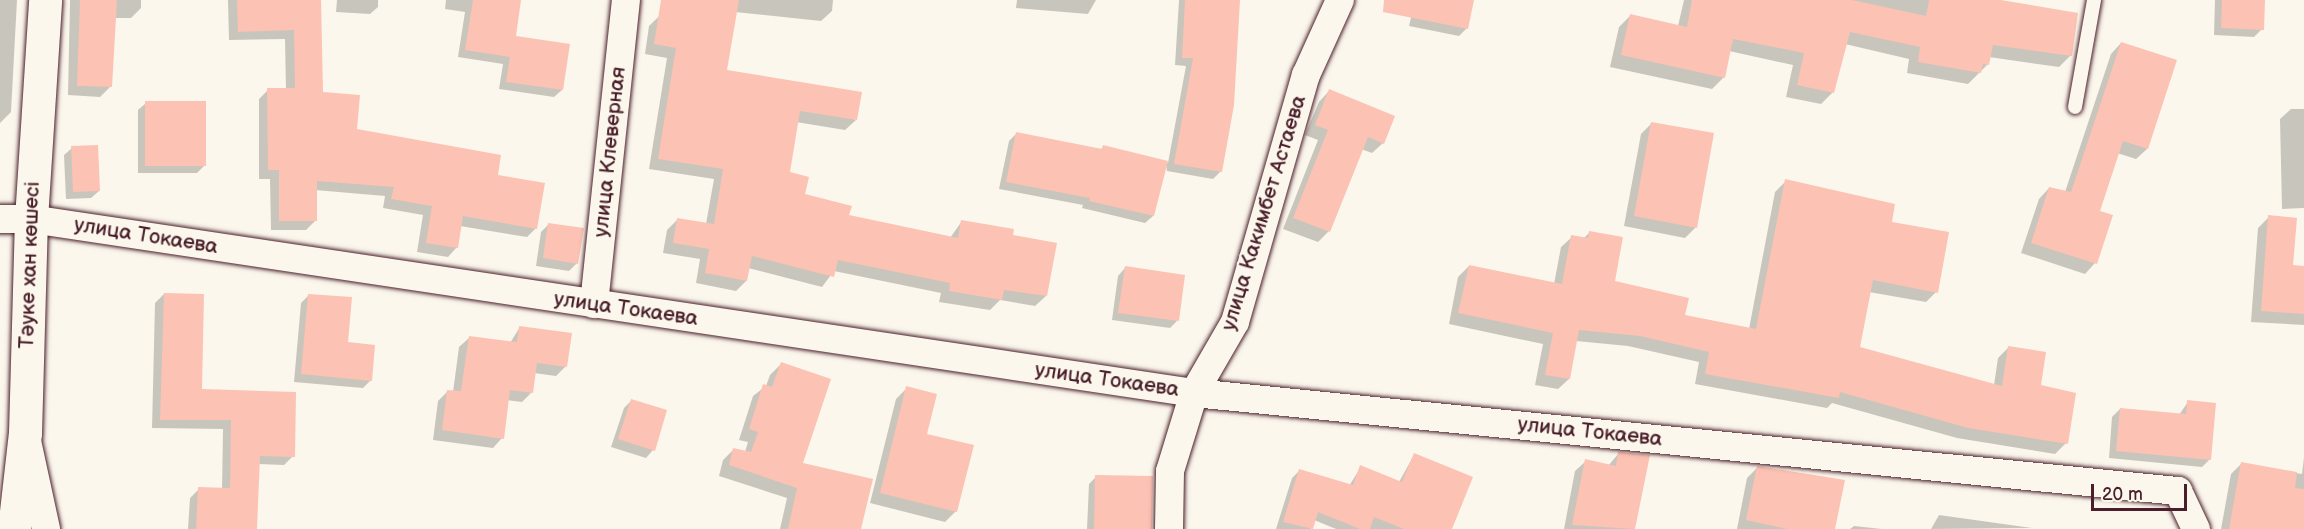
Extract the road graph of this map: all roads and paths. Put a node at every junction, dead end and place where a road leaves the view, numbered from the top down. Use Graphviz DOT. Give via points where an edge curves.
graph roads {
  1 [pos="45,0"];
  2 [pos="626,0"];
  3 [pos="1340,0"];
  4 [pos="2094,0"];
  5 [pos="2075,106"];
  6 [pos="15,219"];
  7 [pos="594,304"];
  8 [pos="1194,393"];
  9 [pos="25,433"];
  10 [pos="14,529"];
  11 [pos="46,529"];
  12 [pos="1169,529"];
  13 [pos="2196,529"];
  1 -- 6 [label="street, Тәуке хан көшесі"];
  2 -- 7 [label="street, улица Клеверная"];
  3 -- 8 [label="street, улица Какимбет Астаева" via="1306,75 1235,322"];
  4 -- 5 [label="lane"];
  6 -- 7 [label="street, улица Токаева"];
  6 -- 9 [label="street, Тәуке хан көшесі"];
  7 -- 8 [label="street, улица Токаева"];
  8 -- 12 [label="street, улица Какимбет Астаева" via="1170,471"];
  8 -- 13 [label="street, улица Токаева" via="2178,491"];
  9 -- 10 [label="street, Тәуке хан көшесі"];
  9 -- 11 [label="street"];
}
